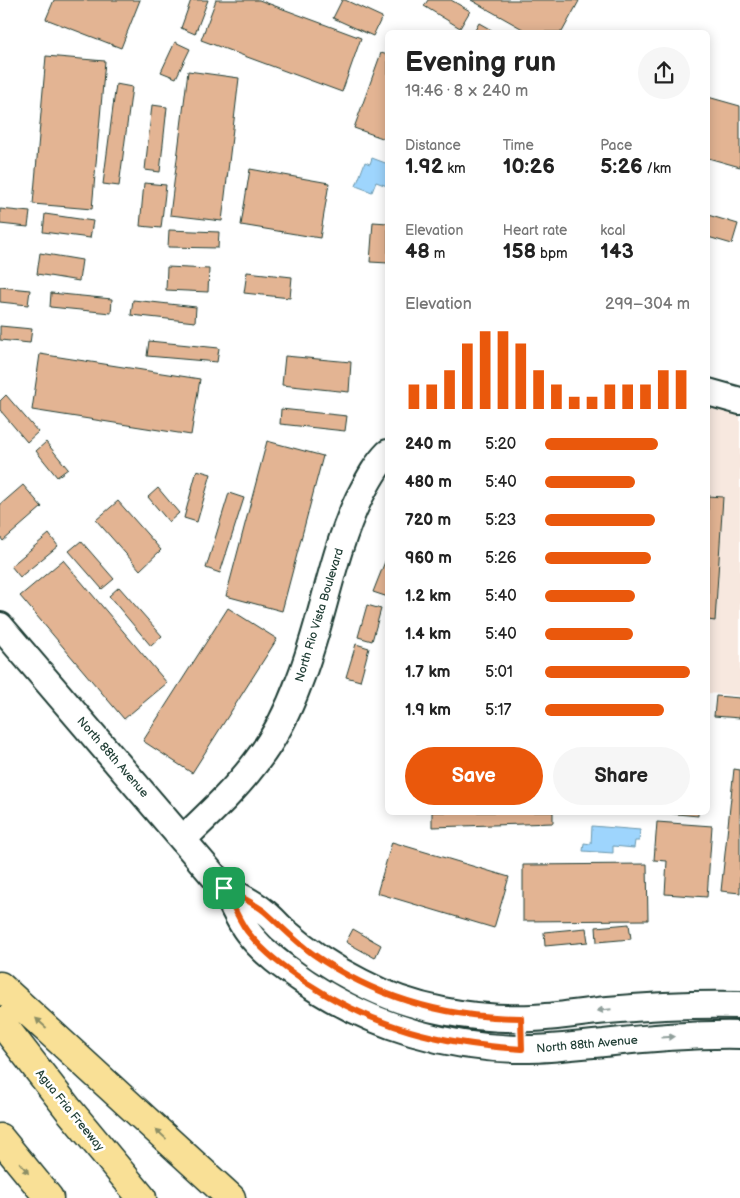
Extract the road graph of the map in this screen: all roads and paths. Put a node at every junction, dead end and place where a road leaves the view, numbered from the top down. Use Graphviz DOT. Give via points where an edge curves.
graph roads {
  1 [pos="710,393"];
  2 [pos="740,401"];
  3 [pos="385,456"];
  4 [pos="0,626"];
  5 [pos="183,839"];
  6 [pos="224,888"];
  7 [pos="0,986"];
  8 [pos="740,1005"];
  9 [pos="521,1018"];
  10 [pos="0,1021"];
  11 [pos="740,1035"];
  12 [pos="522,1049"];
  13 [pos="0,1138"];
  14 [pos="49,1198"];
  15 [pos="142,1198"];
  16 [pos="232,1198"];
  1 -- 2 [label="street"];
  3 -- 5 [label="street, North Rio Vista Boulevard" via="352,512 308,656 289,706 257,761"];
  4 -- 5 [label="street, North 88th Avenue"];
  5 -- 6 [label="street, North 88th Avenue"];
  6 -- 9 [label="street, North 88th Avenue" via="262,910 311,953 389,996 474,1016"];
  6 -- 12 [label="street, North 88th Avenue" via="246,930 264,951 304,982 354,1011 420,1035"];
  16 -- 7 [label="highway, one-way"];
  8 -- 9 [label="street, North 88th Avenue, one-way" via="650,1006"];
  9 -- 12 [label="street"];
  10 -- 15 [label="highway, Agua Fria Freeway"];
  12 -- 11 [label="street, North 88th Avenue, one-way" via="660,1037"];
  13 -- 14 [label="highway, one-way"];
}
